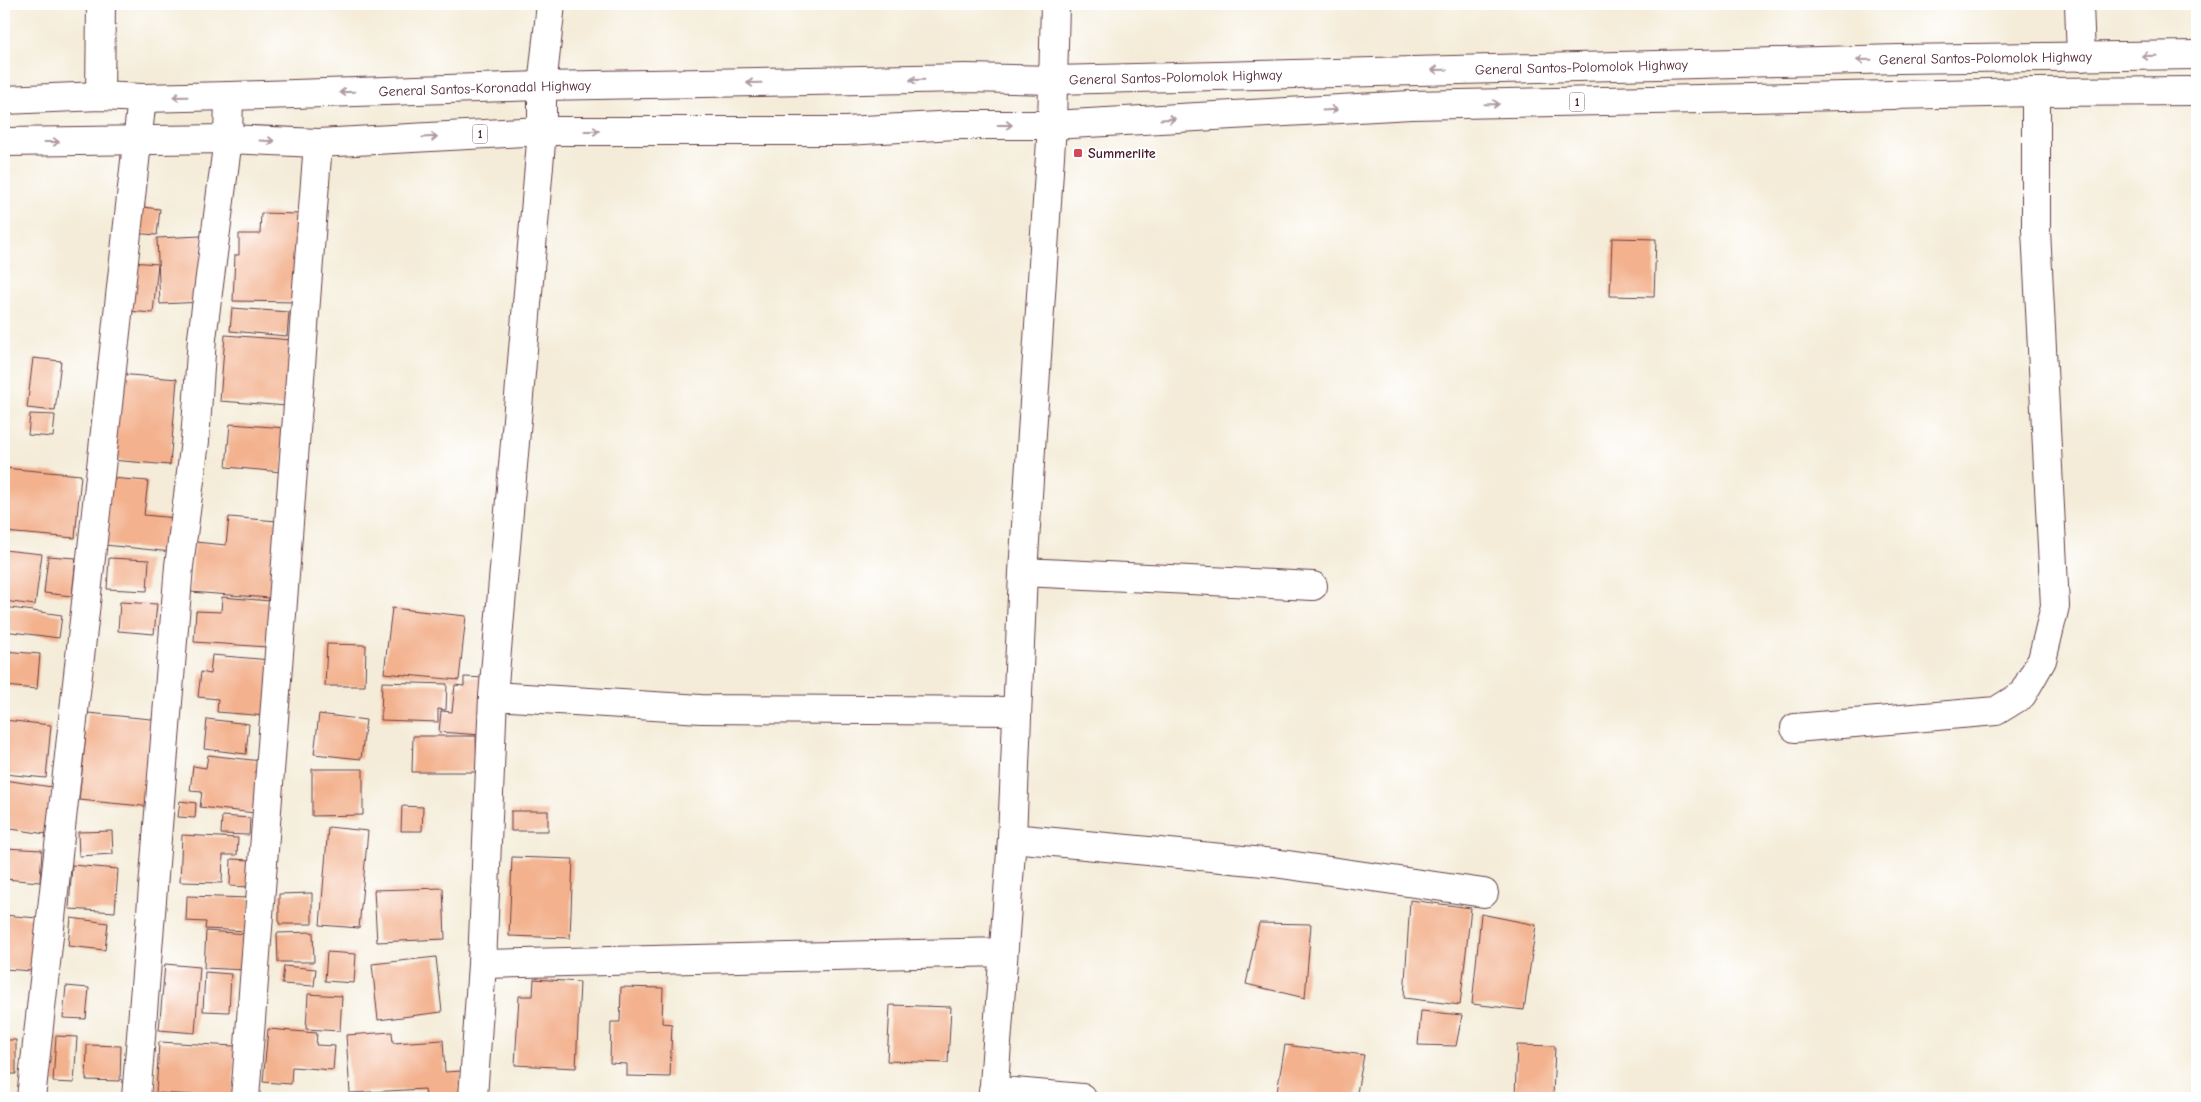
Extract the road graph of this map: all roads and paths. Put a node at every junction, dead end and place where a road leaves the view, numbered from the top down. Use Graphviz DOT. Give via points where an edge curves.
graph roads {
  1 [pos="101,4"];
  2 [pos="551,4"];
  3 [pos="1055,4"];
  4 [pos="2079,4"];
  5 [pos="2197,55"];
  6 [pos="2081,57"];
  7 [pos="966,78"];
  8 [pos="1054,80"];
  9 [pos="542,86"];
  10 [pos="2036,92"];
  11 [pos="2197,92"];
  12 [pos="100,96"];
  13 [pos="229,96"];
  14 [pos="142,98"];
  15 [pos="4,100"];
  16 [pos="1052,125"];
  17 [pos="542,131"];
  18 [pos="228,139"];
  19 [pos="4,142"];
  20 [pos="136,142"];
  21 [pos="318,143"];
  22 [pos="1023,572"];
  23 [pos="1313,586"];
  24 [pos="493,696"];
  25 [pos="1018,711"];
  26 [pos="1795,728"];
  27 [pos="1012,838"];
  28 [pos="1484,893"];
  29 [pos="1003,952"];
  30 [pos="482,964"];
  31 [pos="993,1094"];
  32 [pos="31,1098"];
  33 [pos="136,1098"];
  34 [pos="245,1098"];
  35 [pos="473,1098"];
  36 [pos="1082,1098"];
  1 -- 12 [label="main road"];
  2 -- 9 [label="main road"];
  3 -- 8 [label="main road"];
  4 -- 6 [label="main road"];
  5 -- 6 [label="main road, General Santos-Polomolok Highway, one-way"];
  6 -- 8 [label="main road, General Santos-Polomolok Highway, one-way"];
  7 -- 8 [label="main road, General Santos-Polomolok Highway"];
  7 -- 9 [label="main road, General Santos-Koronadal Highway, one-way"];
  8 -- 16 [label="main road"];
  9 -- 13 [label="main road, General Santos-Koronadal Highway, one-way"];
  9 -- 17 [label="main road"];
  10 -- 11 [label="main road, 1"];
  16 -- 10 [label="main road, 1, one-way" via="1411,106"];
  10 -- 26 [label="main road" via="2036,230 2055,606 2042,660 2022,695 1996,711"];
  12 -- 14 [label="main road, General Santos-Koronadal Highway"];
  12 -- 15 [label="main road, General Santos-Koronadal Highway"];
  13 -- 14 [label="main road, General Santos-Koronadal Highway, one-way"];
  13 -- 18 [label="main road"];
  14 -- 20 [label="main road"];
  17 -- 16 [label="main road, 1, one-way" via="845,131 956,125"];
  16 -- 22 [label="main road"];
  21 -- 17 [label="main road, 1, one-way"];
  17 -- 24 [label="main road"];
  18 -- 20 [label="main road, 1"];
  18 -- 21 [label="main road, 1, one-way"];
  18 -- 33 [label="main road" via="202,338 195,441 179,566"];
  19 -- 20 [label="main road, 1, one-way"];
  20 -- 32 [label="main road"];
  21 -- 34 [label="main road"];
  22 -- 23 [label="main road"];
  22 -- 25 [label="main road"];
  24 -- 25 [label="main road" via="701,709"];
  24 -- 30 [label="main road"];
  25 -- 27 [label="main road"];
  27 -- 28 [label="main road" via="1274,863"];
  27 -- 29 [label="main road"];
  29 -- 30 [label="main road"];
  29 -- 31 [label="main road"];
  30 -- 35 [label="main road"];
  31 -- 36 [label="main road"];
}
